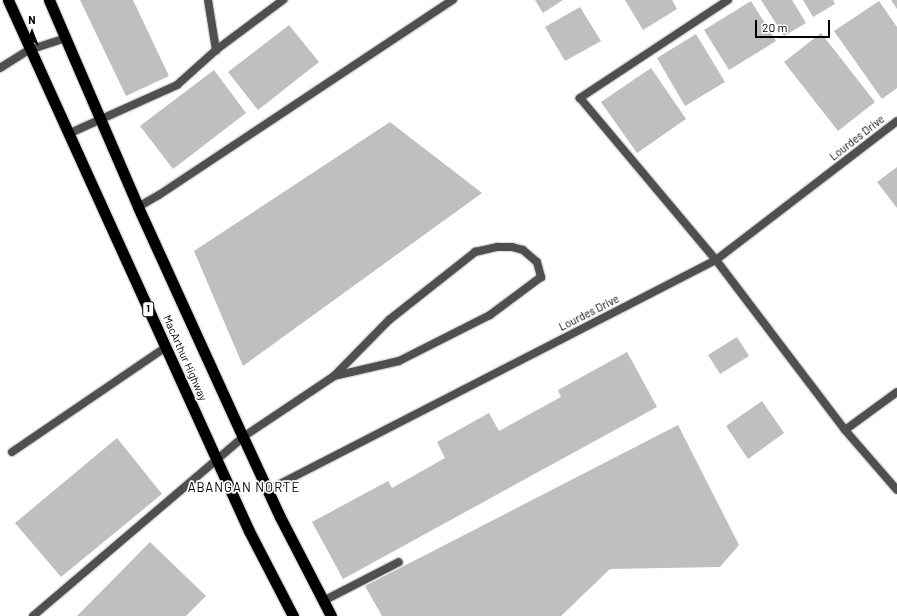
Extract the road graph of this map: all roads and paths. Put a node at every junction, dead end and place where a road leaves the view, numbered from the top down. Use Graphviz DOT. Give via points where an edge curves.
graph roads {
  1 [pos="8,0"];
  2 [pos="49,0"];
  3 [pos="208,0"];
  4 [pos="283,0"];
  5 [pos="453,0"];
  6 [pos="728,0"];
  7 [pos="65,38"];
  8 [pos="29,50"];
  9 [pos="216,50"];
  10 [pos="0,68"];
  11 [pos="101,120"];
  12 [pos="897,121"];
  13 [pos="68,134"];
  14 [pos="138,207"];
  15 [pos="716,260"];
  16 [pos="166,348"];
  17 [pos="334,376"];
  18 [pos="897,392"];
  19 [pos="845,430"];
  20 [pos="244,437"];
  21 [pos="12,452"];
  22 [pos="216,460"];
  23 [pos="268,490"];
  24 [pos="897,490"];
  25 [pos="399,562"];
  26 [pos="323,601"];
  27 [pos="33,616"];
  28 [pos="293,616"];
  29 [pos="332,616"];
  1 -- 8 [label="highway, MacArthur Highway / 1"];
  2 -- 7 [label="highway, MacArthur Highway"];
  3 -- 9 [label="street"];
  4 -- 9 [label="street"];
  5 -- 14 [label="street" via="166,191"];
  6 -- 15 [label="street" via="580,98"];
  7 -- 8 [label="street"];
  7 -- 11 [label="highway, MacArthur Highway"];
  8 -- 10 [label="street"];
  8 -- 13 [label="highway, MacArthur Highway / 1"];
  9 -- 11 [label="street" via="177,85"];
  11 -- 13 [label="street"];
  11 -- 14 [label="highway, MacArthur Highway"];
  12 -- 15 [label="street, Lourdes Drive"];
  13 -- 16 [label="highway, MacArthur Highway / 1"];
  14 -- 20 [label="highway, MacArthur Highway"];
  15 -- 19 [label="street"];
  15 -- 23 [label="street, Lourdes Drive"];
  16 -- 21 [label="street"];
  16 -- 22 [label="highway, MacArthur Highway / 1"];
  17 -- 17 [label="street" via="389,320 475,252 497,247 512,247 523,250 537,262 541,277 490,315 400,361"];
  17 -- 20 [label="street"];
  18 -- 19 [label="street"];
  19 -- 24 [label="street"];
  20 -- 22 [label="street"];
  20 -- 23 [label="highway, MacArthur Highway"];
  22 -- 27 [label="street"];
  22 -- 28 [label="highway, MacArthur Highway / 1"];
  23 -- 26 [label="highway, MacArthur Highway"];
  25 -- 26 [label="street"];
  26 -- 29 [label="highway, MacArthur Highway"];
}
